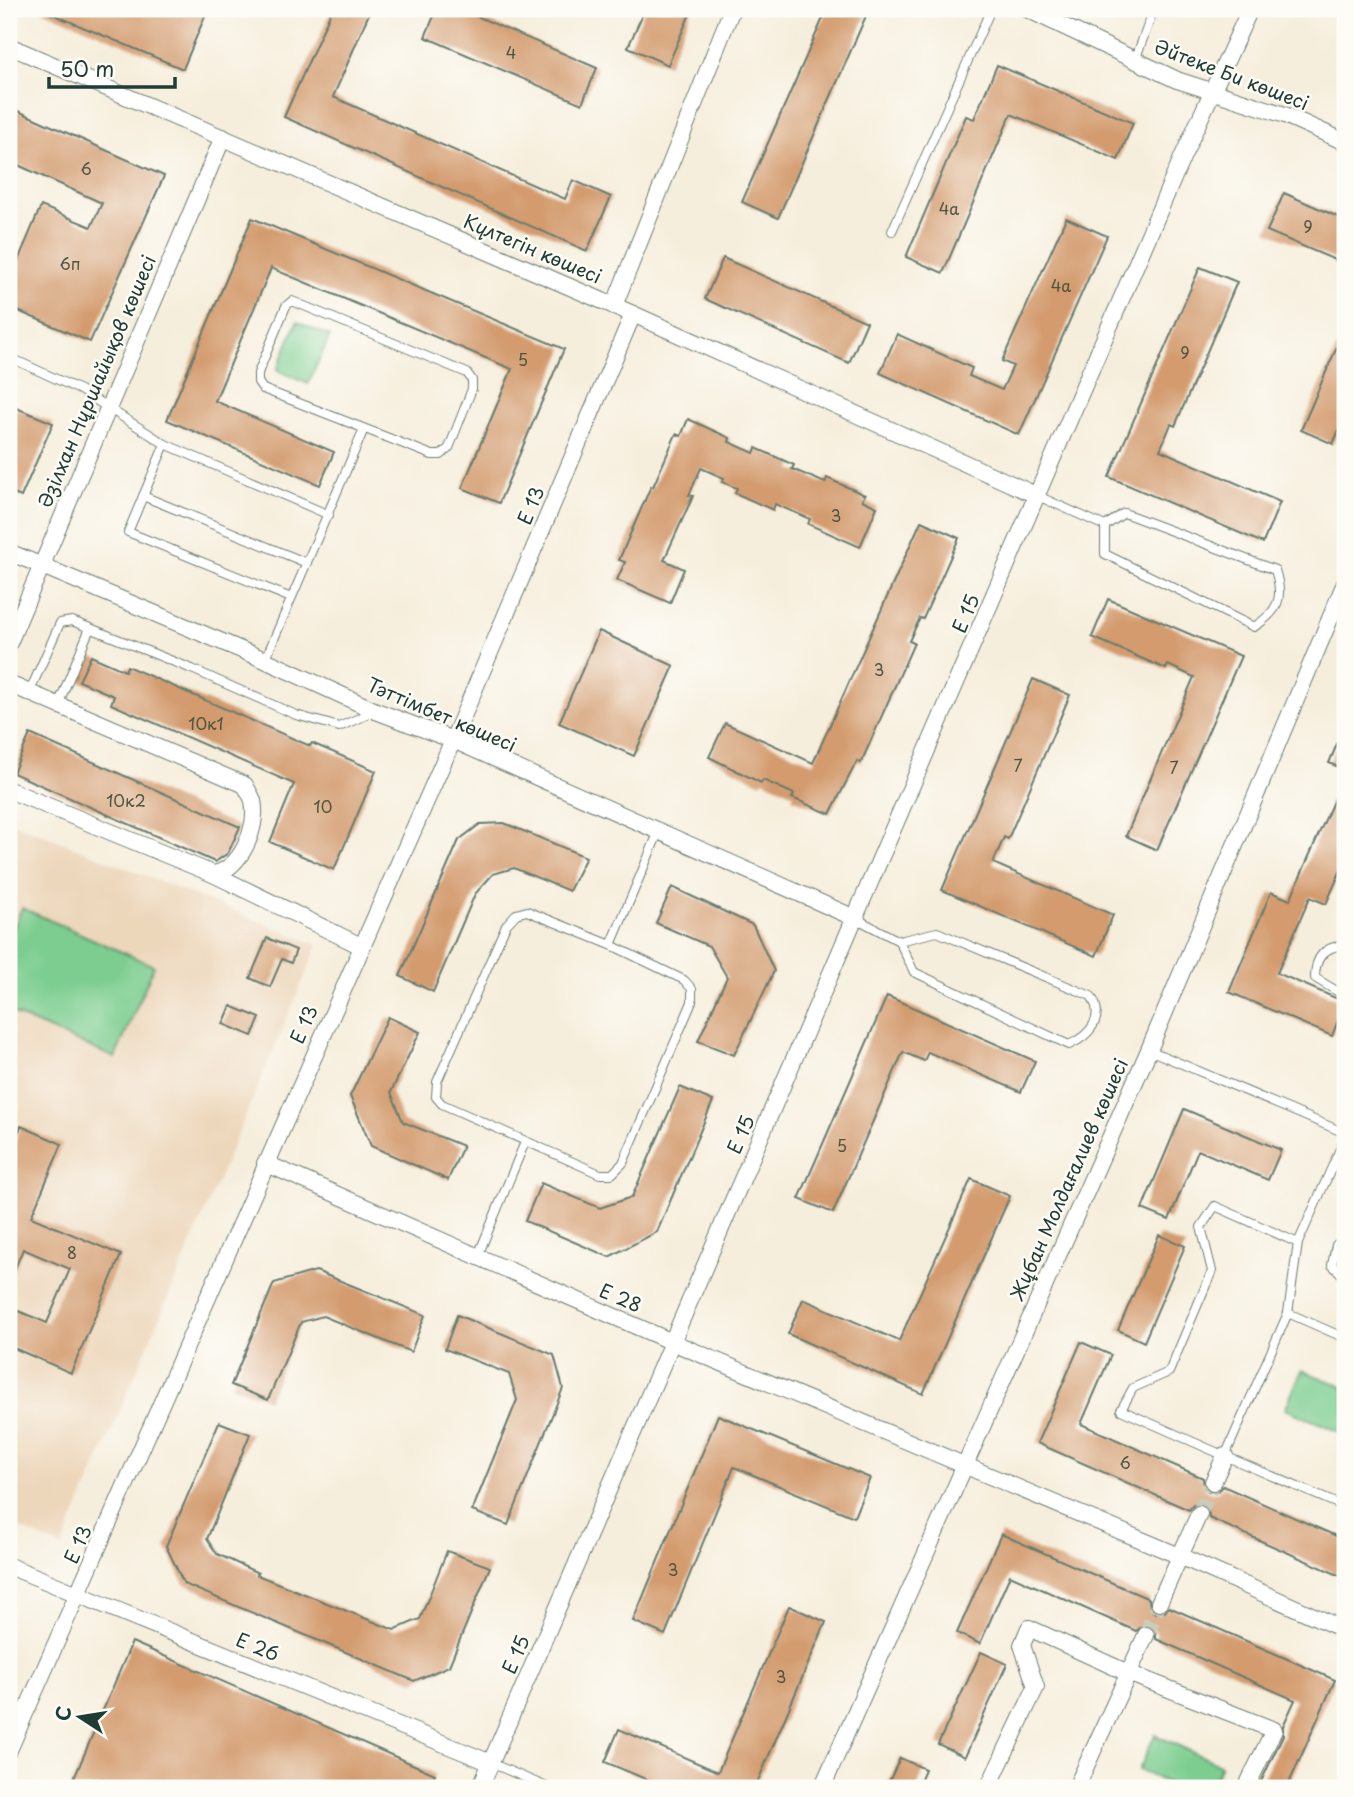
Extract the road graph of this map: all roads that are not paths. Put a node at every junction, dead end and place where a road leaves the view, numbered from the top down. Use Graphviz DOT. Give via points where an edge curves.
graph roads {
  1 [pos="732,9"];
  2 [pos="991,9"];
  3 [pos="1027,9"];
  4 [pos="1154,9"];
  5 [pos="1250,9"];
  6 [pos="9,46"];
  7 [pos="1135,60"];
  8 [pos="1215,90"];
  9 [pos="223,137"];
  10 [pos="1345,142"];
  11 [pos="892,232"];
  12 [pos="614,306"];
  13 [pos="633,314"];
  14 [pos="9,357"];
  15 [pos="106,410"];
  16 [pos="364,429"];
  17 [pos="165,444"];
  18 [pos="143,496"];
  19 [pos="1038,496"];
  20 [pos="329,514"];
  21 [pos="1105,526"];
  22 [pos="9,552"];
  23 [pos="307,563"];
  24 [pos="42,566"];
  25 [pos="1345,583"];
  26 [pos="291,598"];
  27 [pos="90,628"];
  28 [pos="9,643"];
  29 [pos="265,660"];
  30 [pos="9,684"];
  31 [pos="29,693"];
  32 [pos="58,705"];
  33 [pos="376,711"];
  34 [pos="453,740"];
  35 [pos="9,790"];
  36 [pos="659,831"];
  37 [pos="213,874"];
  38 [pos="857,919"];
  39 [pos="900,941"];
  40 [pos="1345,944"];
  41 [pos="611,945"];
  42 [pos="361,946"];
  43 [pos="1345,996"];
  44 [pos="1149,1050"];
  45 [pos="1345,1136"];
  46 [pos="525,1142"];
  47 [pos="265,1163"];
  48 [pos="1345,1238"];
  49 [pos="1298,1243"];
  50 [pos="477,1258"];
  51 [pos="1345,1277"];
  52 [pos="1288,1313"];
  53 [pos="1345,1338"];
  54 [pos="672,1342"];
  55 [pos="1225,1456"];
  56 [pos="962,1467"];
  57 [pos="1213,1482"];
  58 [pos="1345,1507"];
  59 [pos="1199,1514"];
  60 [pos="1182,1557"];
  61 [pos="9,1566"];
  62 [pos="77,1596"];
  63 [pos="1159,1603"];
  64 [pos="1345,1630"];
  65 [pos="1146,1635"];
  66 [pos="1128,1673"];
  67 [pos="9,1750"];
  68 [pos="491,1763"];
  69 [pos="480,1788"];
  70 [pos="549,1788"];
  71 [pos="822,1788"];
  72 [pos="988,1788"];
  73 [pos="1076,1788"];
  74 [pos="1246,1788"];
  1 -- 12 [label="street"];
  2 -- 11 [label="lane"];
  3 -- 7 [label="street, Әйтеке Би көшесі"];
  4 -- 7 [label="lane"];
  5 -- 8 [label="street, E 15"];
  6 -- 9 [label="street, Күлтегін көшесі"];
  7 -- 8 [label="street, Әйтеке Би көшесі" via="1177,80"];
  8 -- 10 [label="street, Әйтеке Би көшесі"];
  8 -- 19 [label="street, E 15"];
  9 -- 12 [label="street, Күлтегін көшесі"];
  9 -- 15 [label="street, Әзілхан Нұршайықов көшесі"];
  12 -- 13 [label="street, Күлтегін көшесі"];
  13 -- 19 [label="street, Күлтегін көшесі"];
  13 -- 34 [label="street, E 13"];
  14 -- 15 [label="lane" via="80,390"];
  15 -- 17 [label="lane"];
  15 -- 24 [label="street, Әзілхан Нұршайықов көшесі"];
  16 -- 16 [label="lane" via="441,455 449,448 472,380 455,368 292,301 286,306 258,382"];
  16 -- 20 [label="lane"];
  17 -- 18 [label="lane"];
  17 -- 20 [label="lane"];
  18 -- 23 [label="lane"];
  18 -- 26 [label="lane" via="128,532"];
  19 -- 21 [label="lane"];
  19 -- 38 [label="street, E 15"];
  20 -- 23 [label="lane"];
  21 -- 21 [label="lane" via="1105,554 1254,626 1272,616 1282,590 1275,570 1124,513"];
  22 -- 24 [label="street, Тәттімбет көшесі"];
  23 -- 26 [label="lane"];
  24 -- 28 [label="street, Әзілхан Нұршайықов көшесі"];
  24 -- 29 [label="street, Тәттімбет көшесі"];
  25 -- 44 [label="street, Жұбан Молдағалиев көшесі"];
  26 -- 29 [label="lane"];
  27 -- 31 [label="lane" via="60,622"];
  27 -- 32 [label="lane"];
  27 -- 33 [label="lane" via="296,715 339,727"];
  29 -- 33 [label="street, Тәттімбет көшесі"];
  30 -- 31 [label="street"];
  31 -- 32 [label="street"];
  32 -- 37 [label="street" via="245,785 253,801 253,822 237,863 226,872"];
  33 -- 34 [label="street, Тәттімбет көшесі"];
  34 -- 36 [label="street, Тәттімбет көшесі"];
  34 -- 42 [label="street, E 13"];
  35 -- 37 [label="street"];
  36 -- 38 [label="street, Тәттімбет көшесі"];
  36 -- 41 [label="lane"];
  37 -- 42 [label="street"];
  38 -- 39 [label="lane"];
  38 -- 54 [label="street, E 15"];
  39 -- 39 [label="lane" via="915,972 1069,1045 1086,1037 1094,1026 1096,1003 1091,996 937,932"];
  40 -- 43 [label="lane" via="1328,947 1315,962 1315,978"];
  41 -- 46 [label="lane" via="684,980 692,989 692,1002 623,1163 612,1174 600,1174"];
  41 -- 46 [label="lane" via="527,911 516,914 506,925 437,1082 436,1097 442,1104"];
  42 -- 47 [label="street, E 13"];
  44 -- 45 [label="lane"];
  44 -- 56 [label="street, Жұбан Молдағалиев көшесі"];
  45 -- 49 [label="lane"];
  46 -- 50 [label="lane"];
  47 -- 50 [label="street, E 28"];
  47 -- 62 [label="street, E 13"];
  48 -- 51 [label="lane" via="1336,1245 1332,1265"];
  49 -- 52 [label="lane"];
  49 -- 55 [label="lane" via="1215,1206 1201,1227 1212,1271 1169,1371 1133,1388 1121,1410"];
  50 -- 54 [label="street, E 28"];
  52 -- 53 [label="lane"];
  52 -- 55 [label="lane"];
  54 -- 56 [label="street, E 28"];
  54 -- 68 [label="street, E 15"];
  55 -- 57 [label="street"];
  55 -- 58 [label="lane"];
  56 -- 60 [label="street, E 28"];
  56 -- 71 [label="street, Жұбан Молдағалиев көшесі"];
  59 -- 60 [label="street"];
  60 -- 63 [label="street"];
  60 -- 64 [label="street, E 28"];
  61 -- 62 [label="street, E 26"];
  62 -- 67 [label="street, E 13"];
  62 -- 68 [label="street, E 26"];
  65 -- 66 [label="street"];
  66 -- 72 [label="street" via="1029,1628 1022,1645 1035,1687"];
  66 -- 73 [label="street"];
  66 -- 74 [label="street" via="1274,1730"];
  68 -- 69 [label="street, E 15"];
  68 -- 70 [label="lane"];
}
